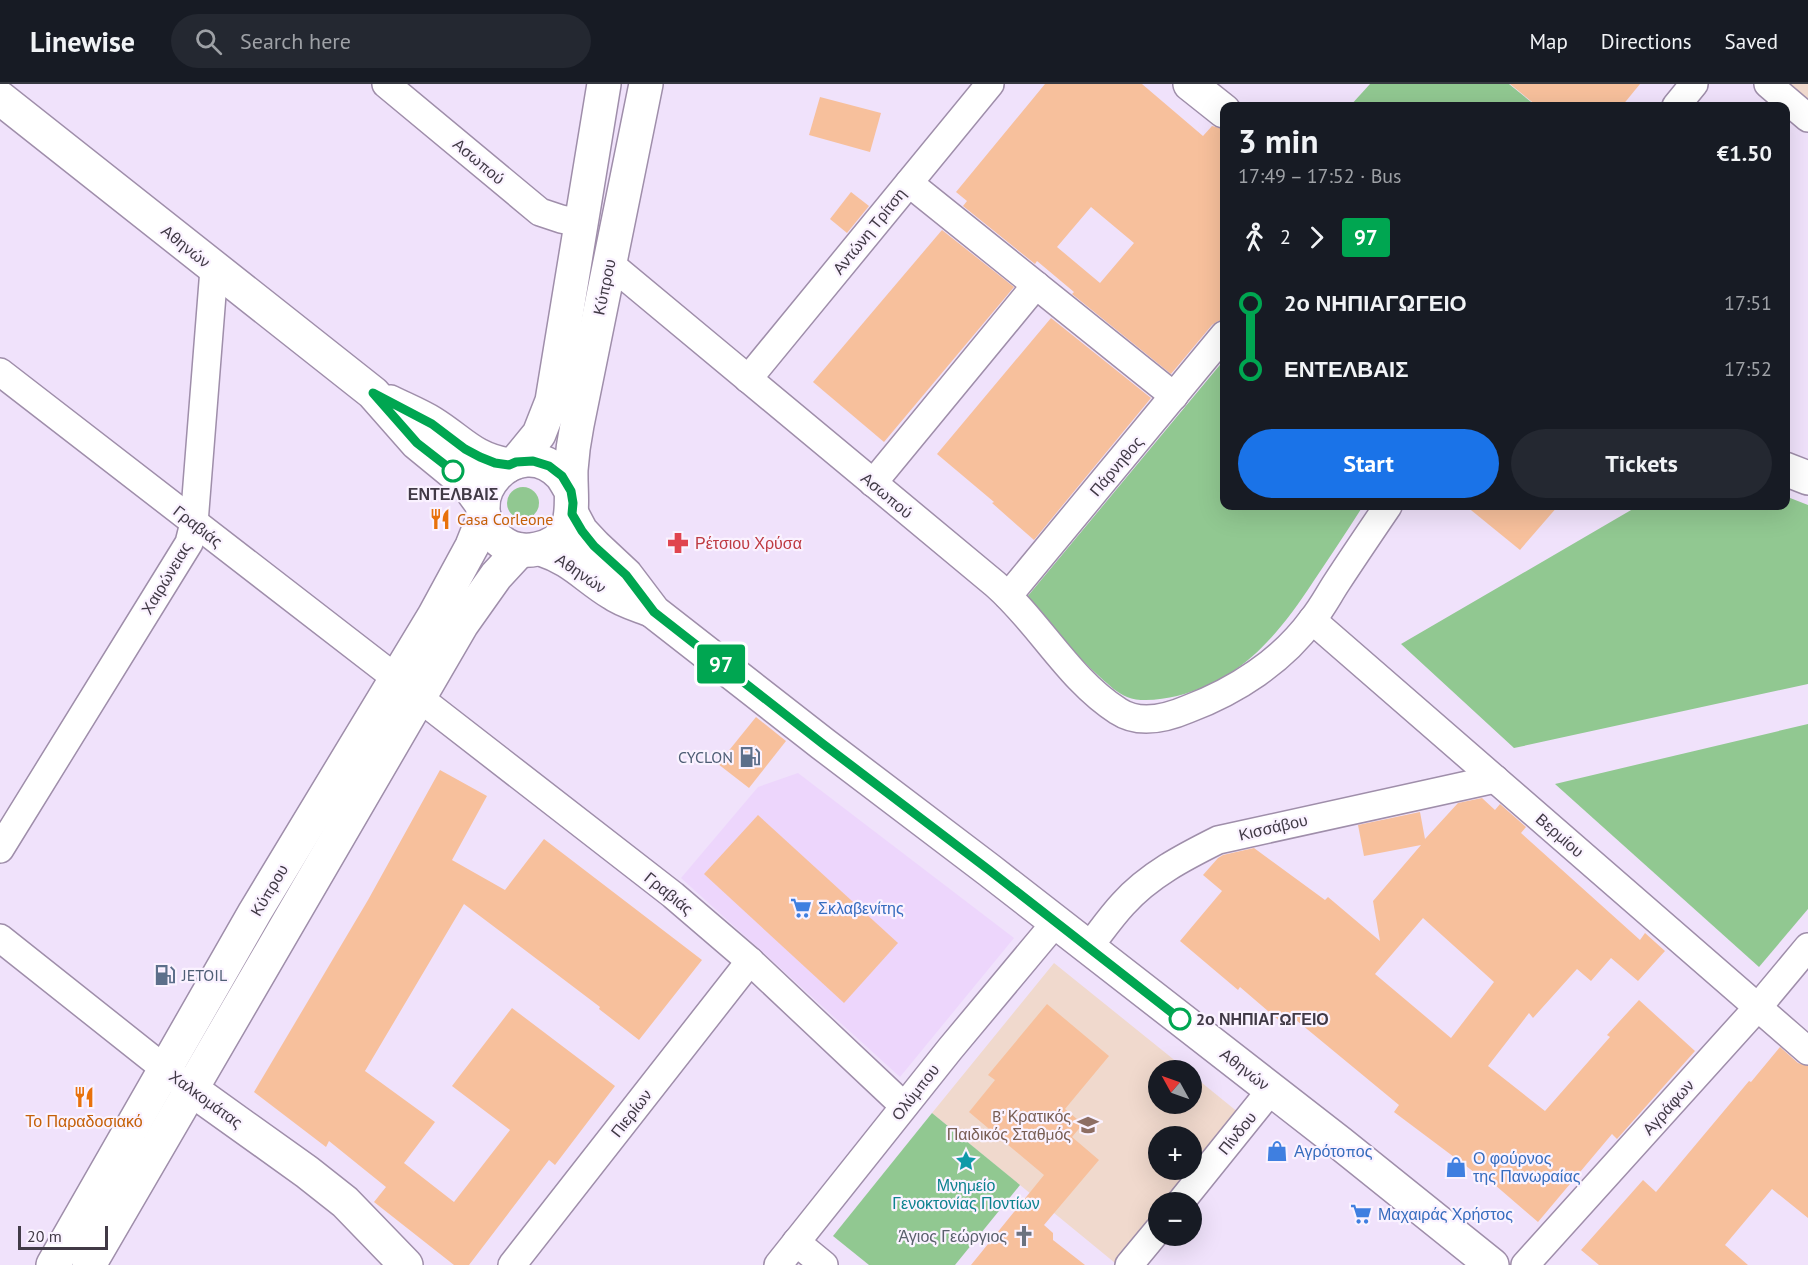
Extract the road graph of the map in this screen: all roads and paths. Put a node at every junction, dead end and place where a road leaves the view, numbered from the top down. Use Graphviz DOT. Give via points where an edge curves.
graph roads {
  1 [pos="9,84"];
  2 [pos="386,84"];
  3 [pos="604,84"];
  4 [pos="646,84"];
  5 [pos="990,84"];
  6 [pos="1190,84"];
  7 [pos="1768,84"];
  8 [pos="0,98"];
  9 [pos="1789,102"];
  10 [pos="1790,103"];
  11 [pos="1220,108"];
  12 [pos="1808,118"];
  13 [pos="909,183"];
  14 [pos="580,224"];
  15 [pos="609,263"];
  16 [pos="214,269"];
  17 [pos="1036,285"];
  18 [pos="1220,340"];
  19 [pos="0,372"];
  20 [pos="748,379"];
  21 [pos="373,393"];
  22 [pos="1174,396"];
  23 [pos="512,463"];
  24 [pos="873,483"];
  25 [pos="571,503"];
  26 [pos="1385,510"];
  27 [pos="483,511"];
  28 [pos="194,523"];
  29 [pos="530,549"];
  30 [pos="1008,596"];
  31 [pos="654,612"];
  32 [pos="1312,620"];
  33 [pos="407,688"];
  34 [pos="1495,779"];
  35 [pos="0,849"];
  36 [pos="1056,922"];
  37 [pos="0,938"];
  38 [pos="1808,947"];
  39 [pos="1088,948"];
  40 [pos="750,961"];
  41 [pos="1758,1007"];
  42 [pos="1808,1051"];
  43 [pos="165,1069"];
  44 [pos="191,1089"];
  45 [pos="1272,1090"];
  46 [pos="904,1106"];
  47 [pos="1189,1192"];
  48 [pos="796,1242"];
  49 [pos="1148,1242"];
  50 [pos="52,1265"];
  51 [pos="89,1265"];
  52 [pos="406,1265"];
  53 [pos="512,1265"];
  54 [pos="778,1265"];
  55 [pos="824,1265"];
  56 [pos="1129,1265"];
  57 [pos="1492,1265"];
  58 [pos="1525,1265"];
  1 -- 8 [label="main road"];
  2 -- 14 [label="street, Ασωπού" via="540,212"];
  3 -- 14 [label="main road, Κύπρου"];
  4 -- 15 [label="main road, Κύπρου"];
  5 -- 13 [label="street, Αντώνη Τρίτση"];
  6 -- 11 [label="main road"];
  7 -- 9 [label="street"];
  8 -- 16 [label="main road, Αθηνών"];
  10 -- 12 [label="street"];
  13 -- 17 [label="street"];
  13 -- 20 [label="street, Αντώνη Τρίτση"];
  14 -- 23 [label="main road, Κύπρου" via="552,401 539,434"];
  15 -- 20 [label="street, Ασωπού"];
  15 -- 25 [label="main road, Κύπρου" via="572,449"];
  16 -- 21 [label="main road, Αθηνών"];
  16 -- 28 [label="street, Χαιρώνειας"];
  17 -- 22 [label="street"];
  17 -- 24 [label="street"];
  18 -- 22 [label="street, Πάρνηθος"];
  19 -- 28 [label="street, Γραβιάς"];
  20 -- 24 [label="street, Ασωπού"];
  21 -- 23 [label="main road, Αθηνών" via="432,424 480,457 495,463"];
  21 -- 27 [label="main road, Αθηνών" via="417,443 467,484"];
  22 -- 30 [label="street, Πάρνηθος"];
  23 -- 25 [label="main road" via="533,461 549,466 562,476"];
  23 -- 27 [label="main road, Κύπρου" via="490,482"];
  24 -- 30 [label="street, Ασωπού"];
  25 -- 29 [label="main road, Κύπρου" via="568,526 561,536"];
  25 -- 31 [label="main road, Αθηνών" via="582,531 626,575"];
  26 -- 32 [label="street"];
  27 -- 29 [label="main road" via="493,535 501,542"];
  27 -- 33 [label="main road, Κύπρου"];
  28 -- 33 [label="street, Γραβιάς"];
  28 -- 35 [label="street, Χαιρώνειας" via="189,543"];
  29 -- 31 [label="main road, Αθηνών" via="555,553 613,594"];
  29 -- 33 [label="main road, Κύπρου" via="507,563"];
  30 -- 32 [label="street, Ασωπού" via="1077,675 1119,712 1131,717 1161,718 1203,704 1247,680 1279,655"];
  31 -- 36 [label="main road, Αθηνών"];
  32 -- 34 [label="street, Βερμίου"];
  33 -- 40 [label="street, Γραβιάς" via="673,895"];
  33 -- 43 [label="main road, Κύπρου" via="255,912"];
  33 -- 44 [label="main road, Κύπρου"];
  34 -- 39 [label="street, Κισσάβου" via="1218,840 1152,877 1123,904"];
  34 -- 41 [label="street, Βερμίου"];
  36 -- 39 [label="main road, Αθηνών"];
  36 -- 46 [label="street, Ολύμπου"];
  37 -- 43 [label="street, Χαλκομάτας"];
  38 -- 41 [label="street, Αγράφων"];
  39 -- 45 [label="main road, Αθηνών"];
  40 -- 46 [label="street, Γραβιάς"];
  40 -- 53 [label="street, Πιερίων"];
  41 -- 42 [label="street, Βερμίου"];
  41 -- 58 [label="street, Αγράφων"];
  43 -- 44 [label="street, Χαλκομάτας"];
  43 -- 50 [label="main road, Κύπρου"];
  44 -- 51 [label="main road, Κύπρου"];
  44 -- 52 [label="main road, Χαλκομάτας" via="345,1202"];
  45 -- 47 [label="street, Πίνδου"];
  45 -- 57 [label="main road, Αθηνών"];
  46 -- 48 [label="street, Ολύμπου"];
  48 -- 54 [label="street, Ολύμπου"];
  48 -- 55 [label="street"];
  49 -- 56 [label="street"];
}
